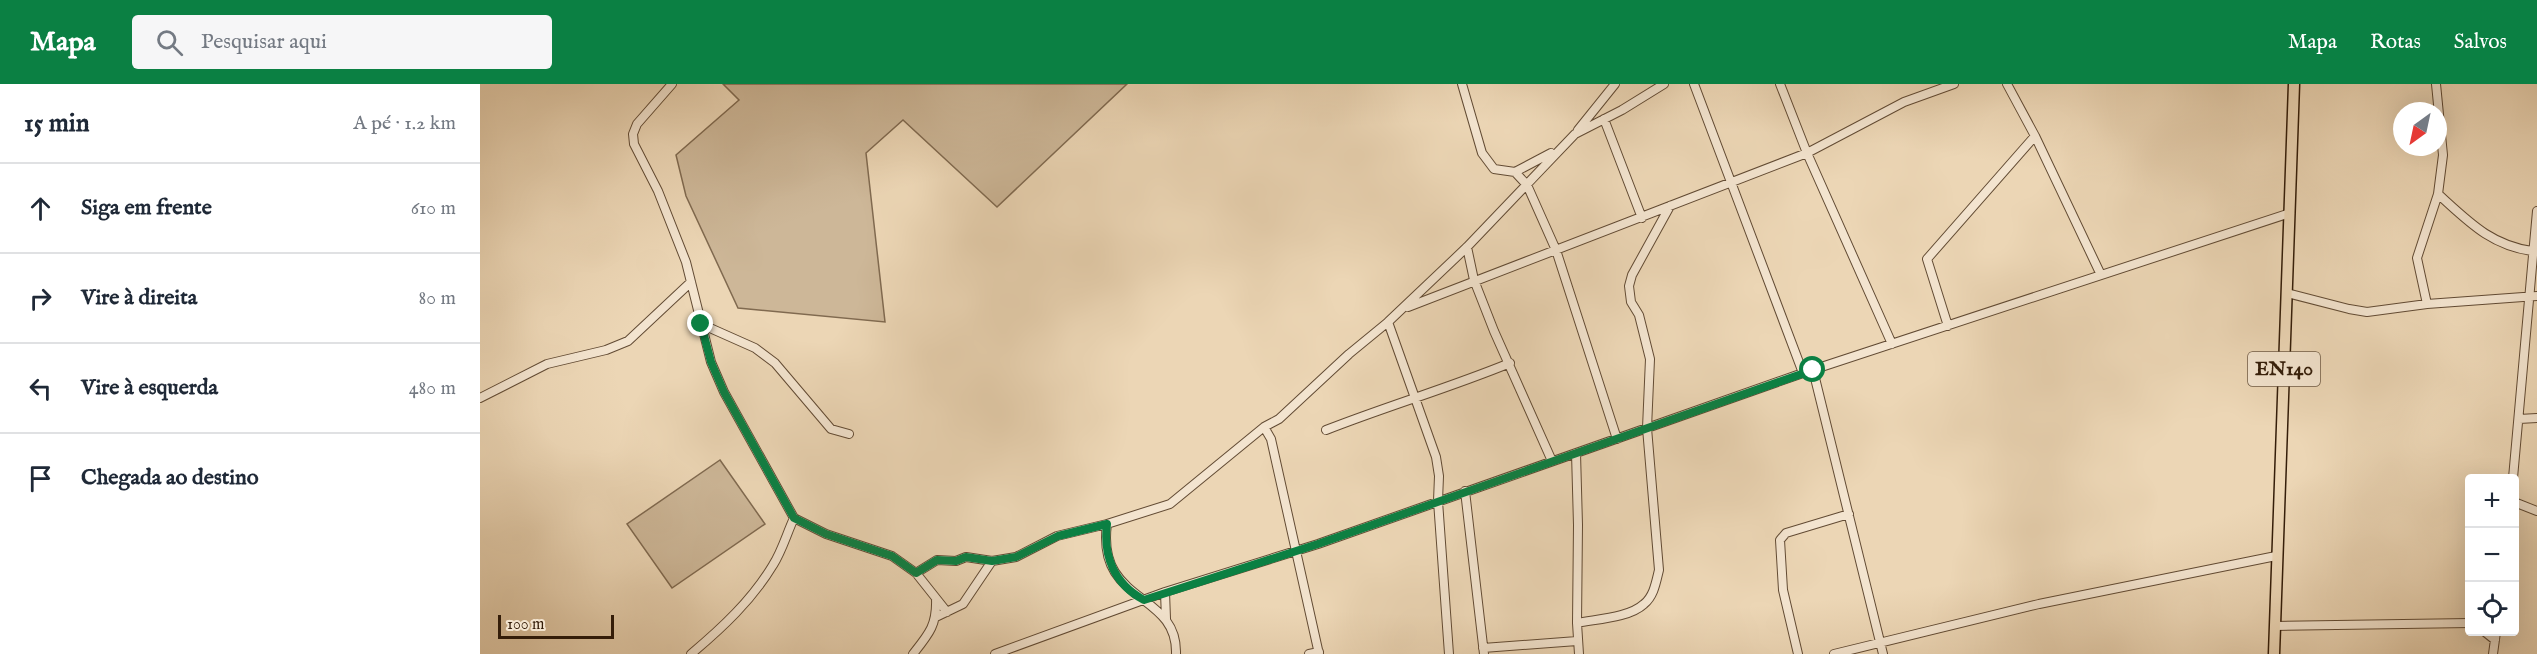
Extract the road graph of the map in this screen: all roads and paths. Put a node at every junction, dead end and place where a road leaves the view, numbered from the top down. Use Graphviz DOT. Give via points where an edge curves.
graph roads {
  1 [pos="672,84"];
  2 [pos="1462,84"];
  3 [pos="1615,84"];
  4 [pos="1664,84"];
  5 [pos="1694,84"];
  6 [pos="1780,84"];
  7 [pos="1954,84"];
  8 [pos="2007,84"];
  9 [pos="2294,84"];
  10 [pos="2436,84"];
  11 [pos="1604,119"];
  12 [pos="1575,134"];
  13 [pos="2035,136"];
  14 [pos="1557,151"];
  15 [pos="1807,153"];
  16 [pos="1515,172"];
  17 [pos="1732,182"];
  18 [pos="1527,185"];
  19 [pos="2438,194"];
  20 [pos="1670,207"];
  21 [pos="2537,211"];
  22 [pos="2290,213"];
  23 [pos="1642,218"];
  24 [pos="2536,236"];
  25 [pos="1467,247"];
  26 [pos="1556,250"];
  27 [pos="2532,251"];
  28 [pos="2101,275"];
  29 [pos="1474,280"];
  30 [pos="691,282"];
  31 [pos="2287,293"];
  32 [pos="2534,296"];
  33 [pos="2427,304"];
  34 [pos="1402,309"];
  35 [pos="1388,322"];
  36 [pos="701,324"];
  37 [pos="1948,326"];
  38 [pos="1892,344"];
  39 [pos="1510,363"];
  40 [pos="1813,370"];
  41 [pos="1803,373"];
  42 [pos="480,398"];
  43 [pos="1416,398"];
  44 [pos="2537,418"];
  45 [pos="1279,419"];
  46 [pos="2519,419"];
  47 [pos="1264,427"];
  48 [pos="1647,428"];
  49 [pos="1326,430"];
  50 [pos="849,434"];
  51 [pos="1271,439"];
  52 [pos="1617,439"];
  53 [pos="1576,453"];
  54 [pos="1552,461"];
  55 [pos="2513,474"];
  56 [pos="1466,491"];
  57 [pos="1438,501"];
  58 [pos="2519,504"];
  59 [pos="2537,511"];
  60 [pos="1849,514"];
  61 [pos="794,518"];
  62 [pos="1107,524"];
  63 [pos="1297,550"];
  64 [pos="2276,556"];
  65 [pos="992,561"];
  66 [pos="916,573"];
  67 [pos="1165,592"];
  68 [pos="936,599"];
  69 [pos="1144,600"];
  70 [pos="948,612"];
  71 [pos="936,617"];
  72 [pos="1166,619"];
  73 [pos="1577,623"];
  74 [pos="2465,623"];
  75 [pos="2275,626"];
  76 [pos="2495,636"];
  77 [pos="1577,641"];
  78 [pos="1880,643"];
  79 [pos="1483,651"];
  80 [pos="1319,653"];
  81 [pos="691,654"];
  82 [pos="912,654"];
  83 [pos="995,654"];
  84 [pos="1176,654"];
  85 [pos="1309,654"];
  86 [pos="1449,654"];
  87 [pos="1579,654"];
  88 [pos="1798,654"];
  89 [pos="1834,654"];
  90 [pos="1884,654"];
  91 [pos="2274,654"];
  92 [pos="2493,654"];
  1 -- 30 [label="street" via="633,134"];
  2 -- 16 [label="street" via="1488,163 1502,171"];
  3 -- 12 [label="street"];
  4 -- 11 [label="street"];
  5 -- 17 [label="street"];
  6 -- 15 [label="street"];
  7 -- 15 [label="street" via="1904,102"];
  8 -- 13 [label="street"];
  9 -- 22 [label="main road, EN140"];
  10 -- 19 [label="street" via="2443,155"];
  11 -- 12 [label="street"];
  11 -- 23 [label="street"];
  12 -- 14 [label="street"];
  13 -- 28 [label="street"];
  13 -- 37 [label="street" via="1927,259"];
  14 -- 16 [label="street"];
  14 -- 18 [label="street"];
  15 -- 17 [label="street"];
  15 -- 38 [label="street"];
  16 -- 18 [label="street"];
  17 -- 20 [label="street"];
  17 -- 41 [label="street"];
  18 -- 25 [label="street"];
  18 -- 26 [label="street"];
  19 -- 27 [label="street" via="2487,236 2513,248"];
  19 -- 33 [label="street" via="2417,258"];
  20 -- 23 [label="street"];
  20 -- 48 [label="street" via="1629,286 1650,359"];
  21 -- 24 [label="street"];
  22 -- 28 [label="street"];
  22 -- 31 [label="main road, EN140"];
  23 -- 26 [label="street"];
  24 -- 27 [label="street"];
  25 -- 29 [label="street"];
  25 -- 34 [label="street"];
  26 -- 29 [label="street"];
  26 -- 52 [label="street"];
  27 -- 32 [label="street"];
  28 -- 37 [label="street"];
  29 -- 34 [label="street"];
  29 -- 39 [label="street"];
  30 -- 36 [label="street"];
  30 -- 42 [label="street" via="628,340 606,350 547,364"];
  31 -- 33 [label="street" via="2367,312"];
  31 -- 64 [label="main road, EN140"];
  32 -- 33 [label="street"];
  32 -- 46 [label="street"];
  34 -- 35 [label="street"];
  35 -- 43 [label="street"];
  35 -- 45 [label="street"];
  36 -- 50 [label="street" via="762,353 831,429"];
  36 -- 61 [label="street" via="724,392"];
  37 -- 38 [label="street"];
  38 -- 40 [label="street"];
  39 -- 43 [label="street"];
  39 -- 54 [label="street"];
  40 -- 41 [label="street"];
  40 -- 60 [label="street"];
  41 -- 48 [label="street"];
  43 -- 49 [label="street"];
  43 -- 57 [label="street" via="1436,457"];
  44 -- 46 [label="street"];
  45 -- 47 [label="street"];
  45 -- 51 [label="street"];
  46 -- 55 [label="street"];
  47 -- 51 [label="street"];
  47 -- 62 [label="street" via="1170,504"];
  48 -- 52 [label="street"];
  48 -- 73 [label="street" via="1659,570 1654,590 1644,604 1629,613"];
  51 -- 63 [label="street"];
  52 -- 53 [label="street"];
  53 -- 54 [label="street"];
  53 -- 73 [label="street"];
  54 -- 56 [label="street"];
  56 -- 57 [label="street"];
  56 -- 79 [label="street"];
  57 -- 63 [label="street"];
  57 -- 86 [label="street"];
  58 -- 59 [label="street"];
  60 -- 78 [label="street"];
  60 -- 88 [label="street" via="1786,533 1780,540 1783,590"];
  61 -- 66 [label="street" via="826,534 892,556"];
  61 -- 81 [label="street" via="775,563 760,585 741,609"];
  62 -- 65 [label="street" via="1058,536 1016,557"];
  62 -- 69 [label="street" via="1105,547 1116,576"];
  63 -- 67 [label="street"];
  63 -- 80 [label="street"];
  64 -- 75 [label="main road, EN140"];
  64 -- 78 [label="street" via="2039,604"];
  65 -- 66 [label="street" via="966,557 937,560"];
  65 -- 70 [label="street" via="963,604"];
  66 -- 68 [label="street"];
  67 -- 69 [label="street"];
  67 -- 72 [label="street"];
  68 -- 70 [label="street"];
  68 -- 71 [label="street"];
  69 -- 72 [label="street"];
  69 -- 83 [label="street"];
  70 -- 71 [label="street"];
  71 -- 82 [label="street"];
  72 -- 84 [label="street" via="1175,635"];
  73 -- 77 [label="street"];
  74 -- 75 [label="street"];
  75 -- 91 [label="main road, EN140"];
  76 -- 92 [label="street"];
  77 -- 79 [label="street"];
  77 -- 87 [label="street"];
  78 -- 89 [label="street"];
  78 -- 90 [label="street"];
  80 -- 85 [label="street"];
}
